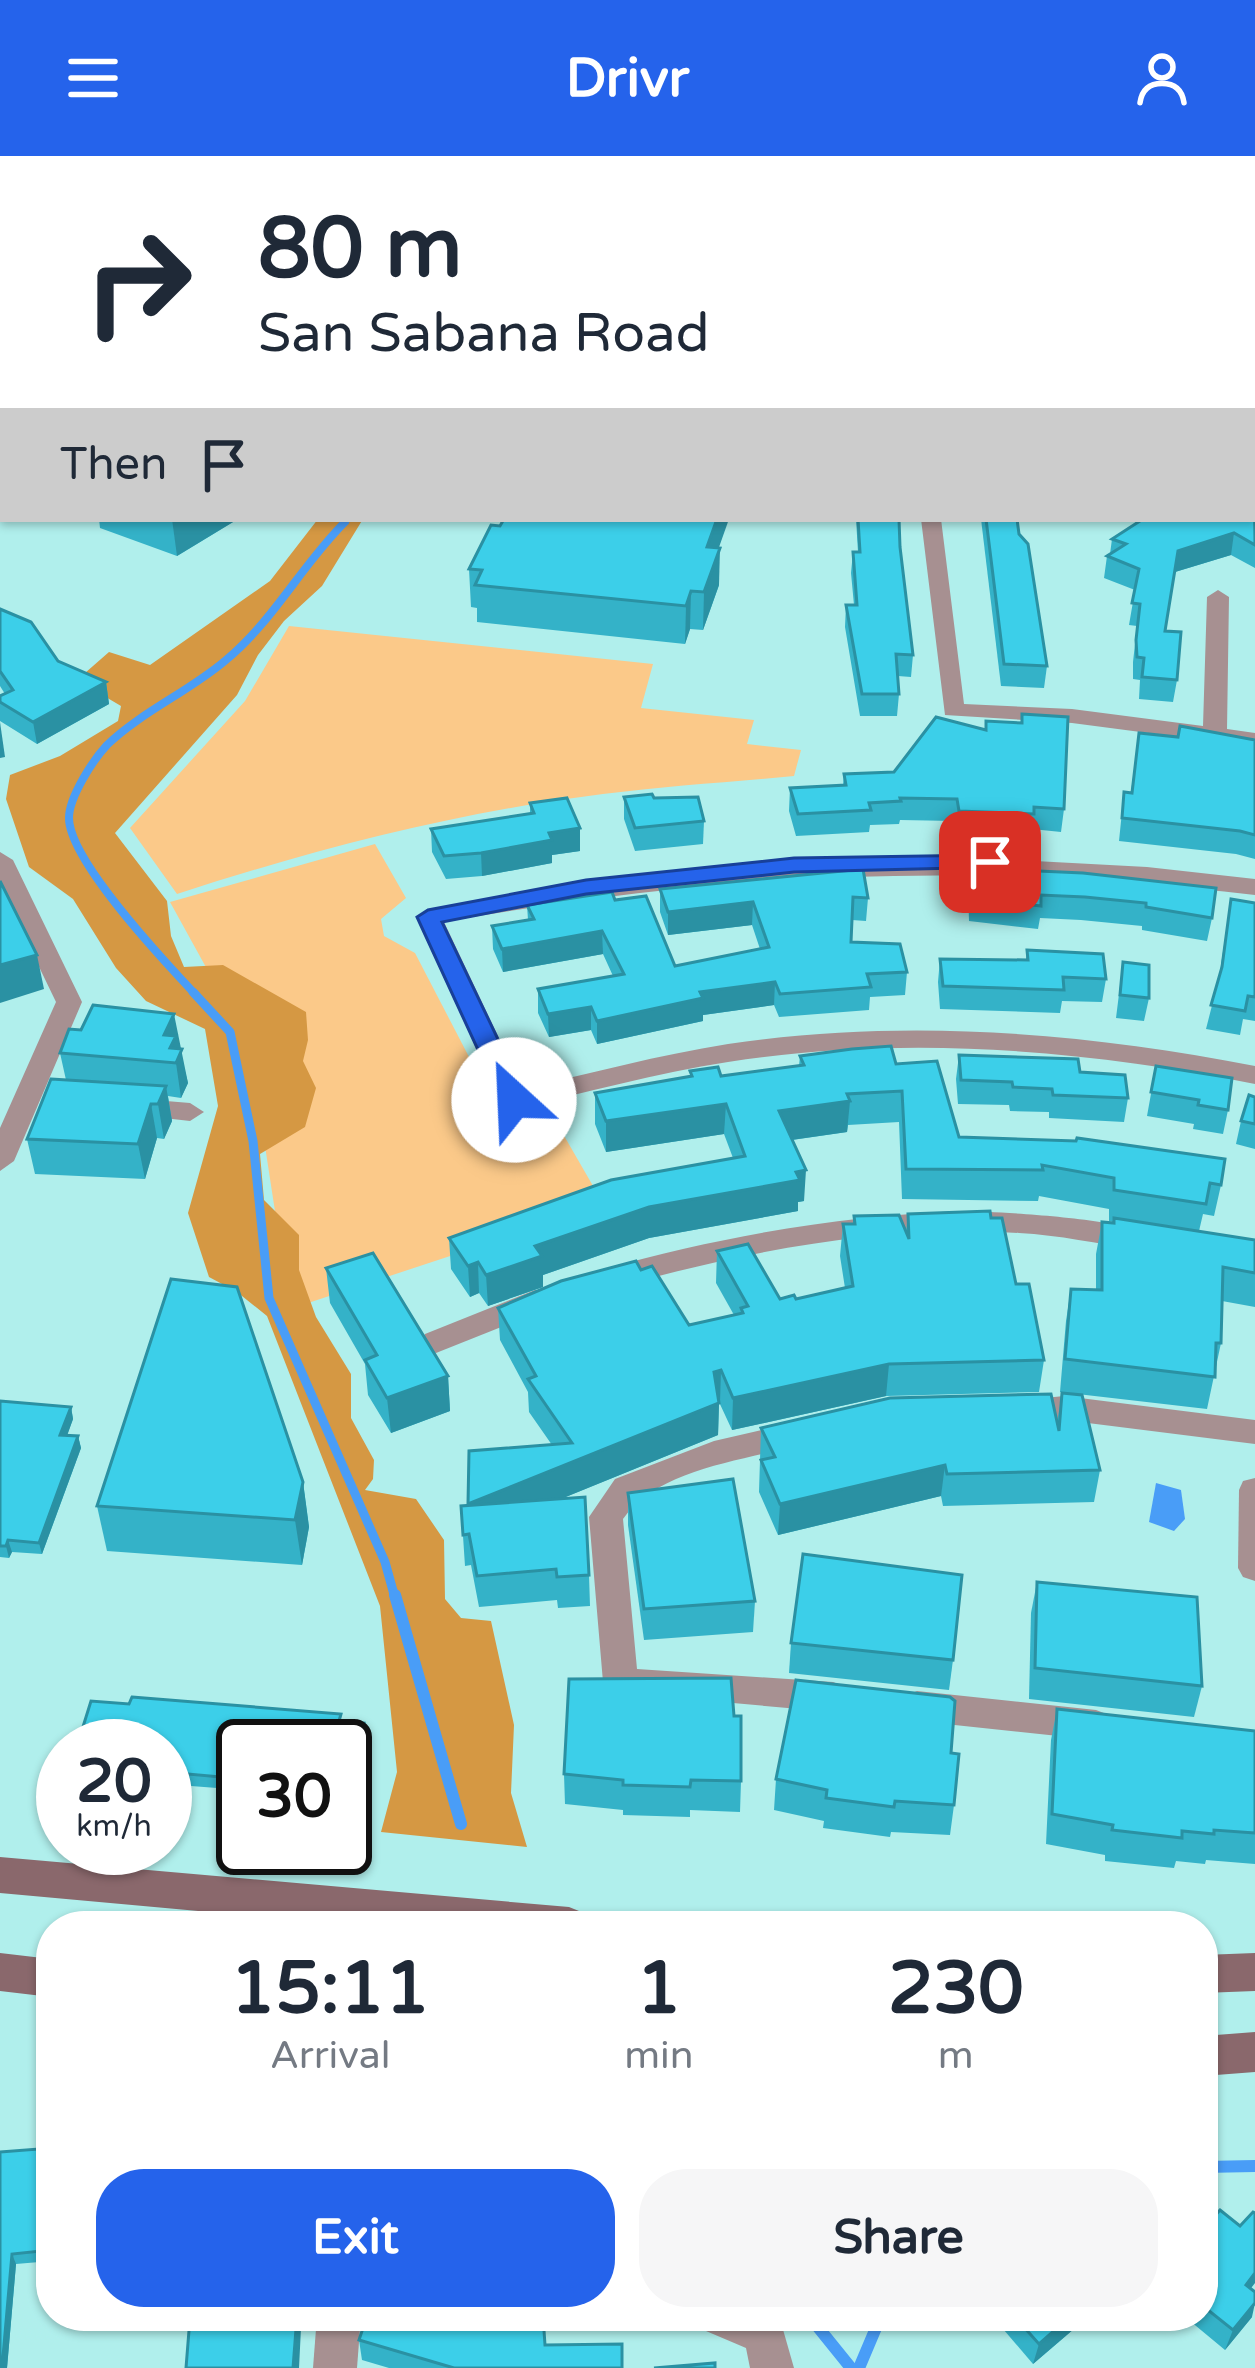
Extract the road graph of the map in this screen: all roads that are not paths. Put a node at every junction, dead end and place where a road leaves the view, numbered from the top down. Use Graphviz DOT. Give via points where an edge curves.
graph roads {
  1 [pos="931,522"];
  2 [pos="1218,596"];
  3 [pos="1215,733"];
  4 [pos="1255,740"];
  5 [pos="0,860"];
  6 [pos="1255,887"];
  7 [pos="1255,1075"];
  8 [pos="97,1104"];
  9 [pos="190,1112"];
  10 [pos="0,1162"];
  11 [pos="1166,1243"];
  12 [pos="436,1342"];
  13 [pos="975,1411"];
  14 [pos="840,1424"];
  15 [pos="1255,1432"];
  16 [pos="1254,1503"];
  17 [pos="1255,1568"];
  18 [pos="1120,1728"];
  19 [pos="0,1875"];
  20 [pos="402,1911"];
  21 [pos="0,1972"];
  22 [pos="1255,1972"];
  23 [pos="1218,1973"];
  24 [pos="36,1976"];
  25 [pos="1255,2052"];
  26 [pos="1218,2055"];
  27 [pos="338,2331"];
  28 [pos="758,2331"];
  29 [pos="335,2368"];
  30 [pos="772,2368"];
  1 -- 3 [label="street" via="953,710"];
  2 -- 3 [label="street"];
  3 -- 4 [label="street"];
  5 -- 10 [label="street" via="69,1002 39,1099"];
  6 -- 7 [label="street" via="1030,863 817,864 586,887 428,917 514,1100 730,1053 860,1042 1007,1042"];
  8 -- 9 [label="street"];
  11 -- 12 [label="street" via="1019,1223 876,1225 692,1254"];
  13 -- 15 [label="street" via="1064,1408"];
  14 -- 18 [label="street" via="725,1450 627,1488 606,1517 621,1682 754,1688"];
  16 -- 17 [label="street"];
  19 -- 20 [label="main road"];
  21 -- 24 [label="main road"];
  22 -- 23 [label="main road"];
  25 -- 26 [label="main road"];
  27 -- 29 [label="street"];
  28 -- 30 [label="street"];
}
